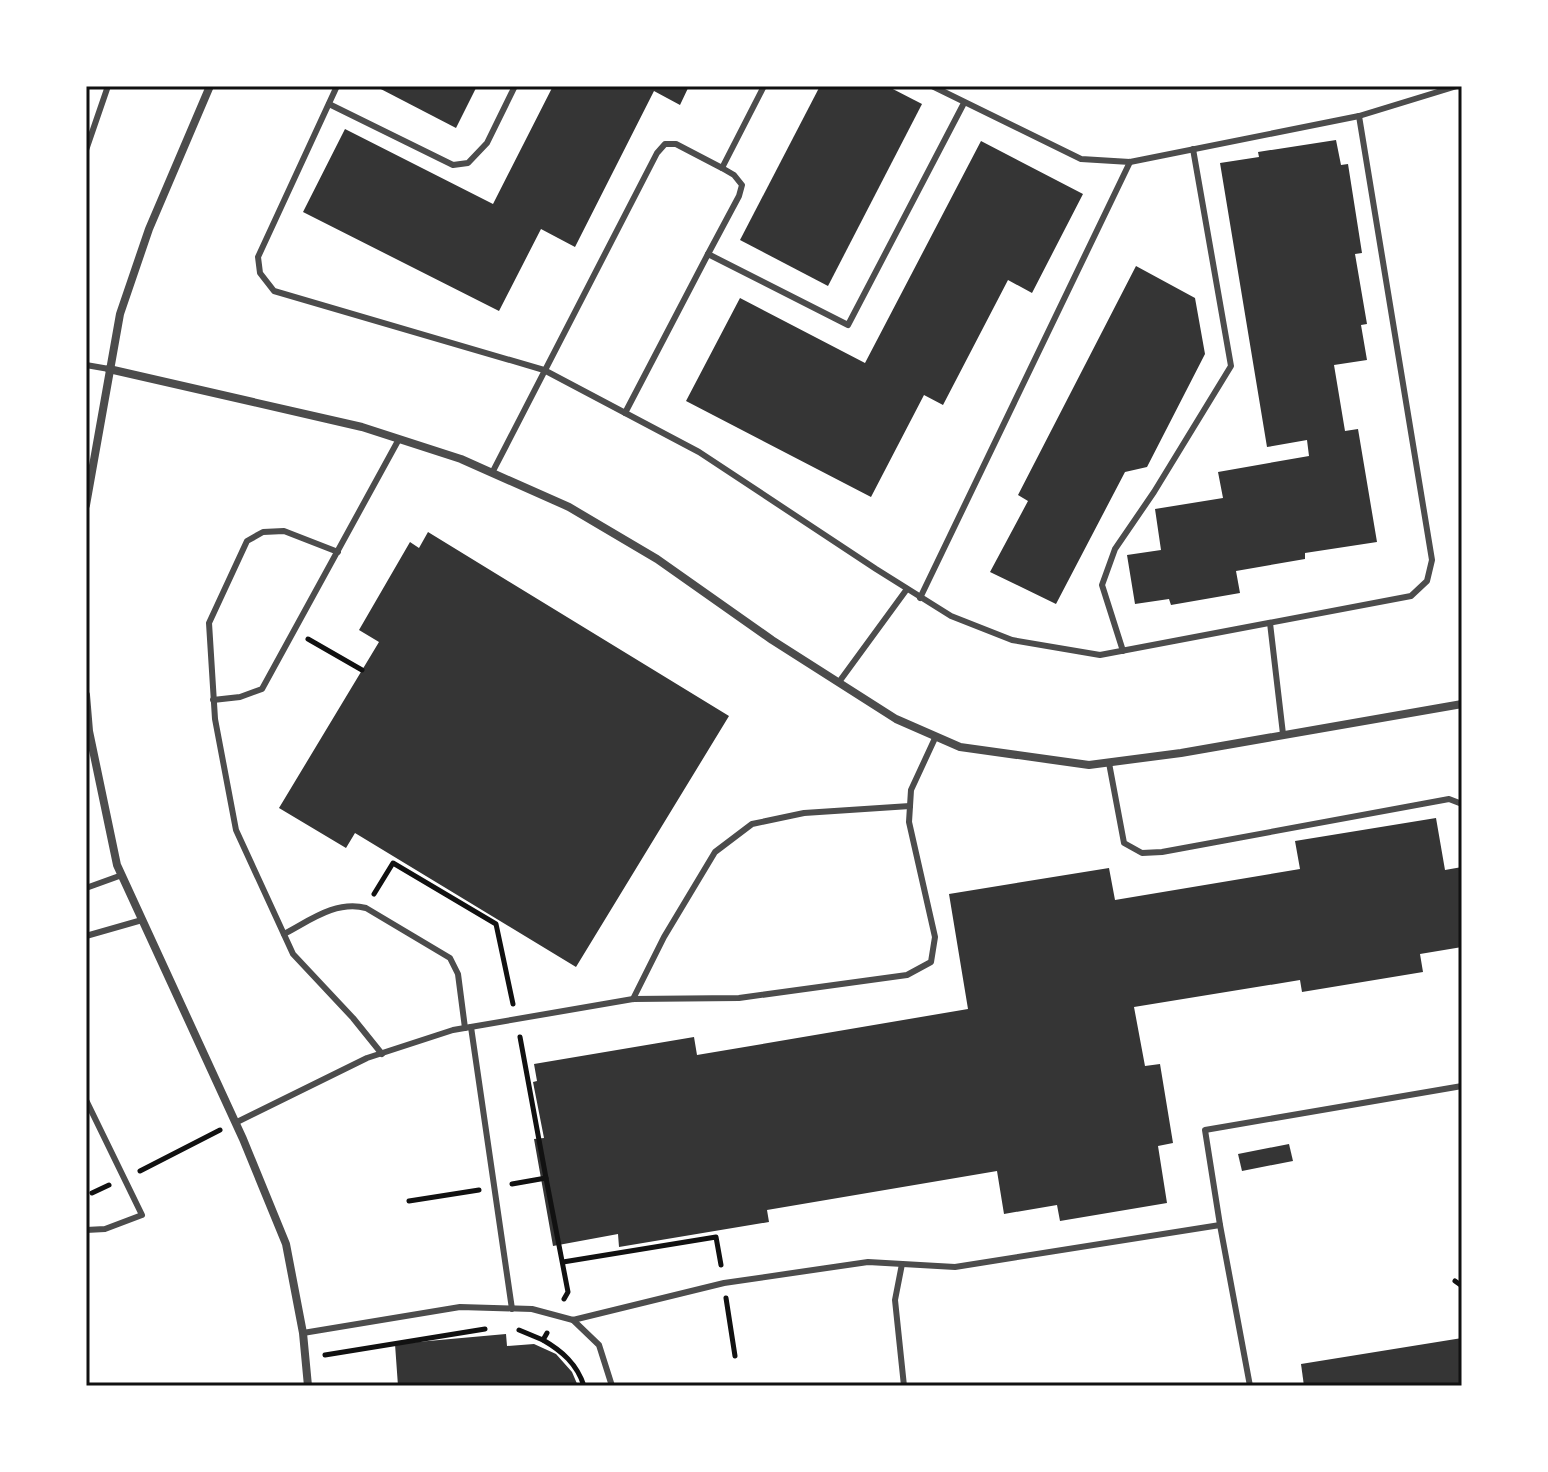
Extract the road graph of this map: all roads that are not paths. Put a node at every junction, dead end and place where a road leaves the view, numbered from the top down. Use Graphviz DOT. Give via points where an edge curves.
graph roads {
  1 [pos="108,86"];
  2 [pos="210,86"];
  3 [pos="337,86"];
  4 [pos="515,86"];
  5 [pos="764,86"];
  6 [pos="932,86"];
  7 [pos="1457,86"];
  8 [pos="964,103"];
  9 [pos="329,104"];
  10 [pos="1359,116"];
  11 [pos="1193,149"];
  12 [pos="86,150"];
  13 [pos="1130,162"];
  14 [pos="722,168"];
  15 [pos="708,254"];
  16 [pos="86,365"];
  17 [pos="109,369"];
  18 [pos="544,370"];
  19 [pos="625,413"];
  20 [pos="399,439"];
  21 [pos="492,473"];
  22 [pos="86,505"];
  23 [pos="338,552"];
  24 [pos="907,589"];
  25 [pos="920,598"];
  26 [pos="1270,623"];
  27 [pos="1123,651"];
  28 [pos="839,682"];
  29 [pos="86,695"];
  30 [pos="213,700"];
  31 [pos="1462,704"];
  32 [pos="1283,734"];
  33 [pos="936,736"];
  34 [pos="1109,763"];
  35 [pos="1462,804"];
  36 [pos="910,806"];
  37 [pos="122,875"];
  38 [pos="86,888"];
  39 [pos="142,920"];
  40 [pos="284,934"];
  41 [pos="86,936"];
  42 [pos="633,999"];
  43 [pos="468,1028"];
  44 [pos="382,1054"];
  45 [pos="1462,1086"];
  46 [pos="86,1100"];
  47 [pos="235,1123"];
  48 [pos="1220,1225"];
  49 [pos="86,1230"];
  50 [pos="902,1264"];
  51 [pos="512,1309"];
  52 [pos="573,1320"];
  53 [pos="303,1333"];
  54 [pos="308,1386"];
  55 [pos="612,1386"];
  56 [pos="904,1386"];
  57 [pos="1250,1386"];
  1 -- 12 [label="lane"];
  2 -- 17 [label="street" via="149,229 120,314"];
  3 -- 9 [label="lane"];
  4 -- 9 [label="lane" via="487,143 468,163 453,165"];
  5 -- 14 [label="lane"];
  6 -- 8 [label="lane"];
  7 -- 10 [label="lane"];
  8 -- 13 [label="lane" via="1081,159"];
  8 -- 15 [label="lane" via="848,325"];
  9 -- 18 [label="lane" via="258,257 260,273 274,291"];
  10 -- 11 [label="lane"];
  10 -- 26 [label="lane" via="1432,560 1427,581 1411,596"];
  11 -- 13 [label="lane"];
  11 -- 27 [label="lane" via="1231,366 1115,549 1102,585"];
  13 -- 25 [label="lane"];
  14 -- 15 [label="lane" via="742,185"];
  14 -- 18 [label="lane" via="676,144 665,144 657,153"];
  15 -- 19 [label="lane"];
  16 -- 17 [label="lane"];
  17 -- 20 [label="street"];
  17 -- 22 [label="street"];
  18 -- 19 [label="lane"];
  18 -- 21 [label="lane"];
  19 -- 24 [label="lane" via="699,452"];
  20 -- 21 [label="street"];
  20 -- 23 [label="lane"];
  21 -- 28 [label="street" via="569,507 657,559"];
  23 -- 30 [label="lane" via="262,689"];
  23 -- 30 [label="lane" via="284,531 263,532 247,541 209,623"];
  24 -- 25 [label="lane"];
  24 -- 28 [label="lane"];
  25 -- 27 [label="lane" via="1012,640 1100,655"];
  26 -- 27 [label="lane"];
  26 -- 32 [label="lane"];
  28 -- 33 [label="street" via="896,719"];
  29 -- 37 [label="street" via="89,731"];
  30 -- 40 [label="lane" via="236,830"];
  31 -- 32 [label="street"];
  32 -- 34 [label="street"];
  33 -- 34 [label="street" via="960,747 1028,758"];
  33 -- 36 [label="lane" via="911,790"];
  34 -- 35 [label="lane" via="1124,843 1142,853 1449,799"];
  36 -- 42 [label="lane" via="804,813 752,824 715,852"];
  36 -- 42 [label="lane" via="935,937 931,962 907,975 739,998"];
  37 -- 38 [label="lane"];
  37 -- 39 [label="street"];
  39 -- 41 [label="lane"];
  39 -- 47 [label="street"];
  40 -- 43 [label="lane" via="328,910 366,908 450,958"];
  40 -- 44 [label="lane" via="293,954"];
  42 -- 43 [label="lane"];
  43 -- 44 [label="lane"];
  43 -- 51 [label="lane"];
  44 -- 47 [label="lane"];
  45 -- 48 [label="lane" via="1205,1130"];
  46 -- 49 [label="lane" via="142,1215"];
  47 -- 53 [label="street" via="286,1244"];
  48 -- 50 [label="lane" via="955,1267"];
  48 -- 57 [label="lane"];
  50 -- 52 [label="lane" via="868,1262 724,1283"];
  50 -- 56 [label="lane" via="895,1300"];
  51 -- 52 [label="lane"];
  51 -- 53 [label="lane" via="460,1307"];
  52 -- 55 [label="lane" via="599,1345"];
  53 -- 54 [label="street"];
}
